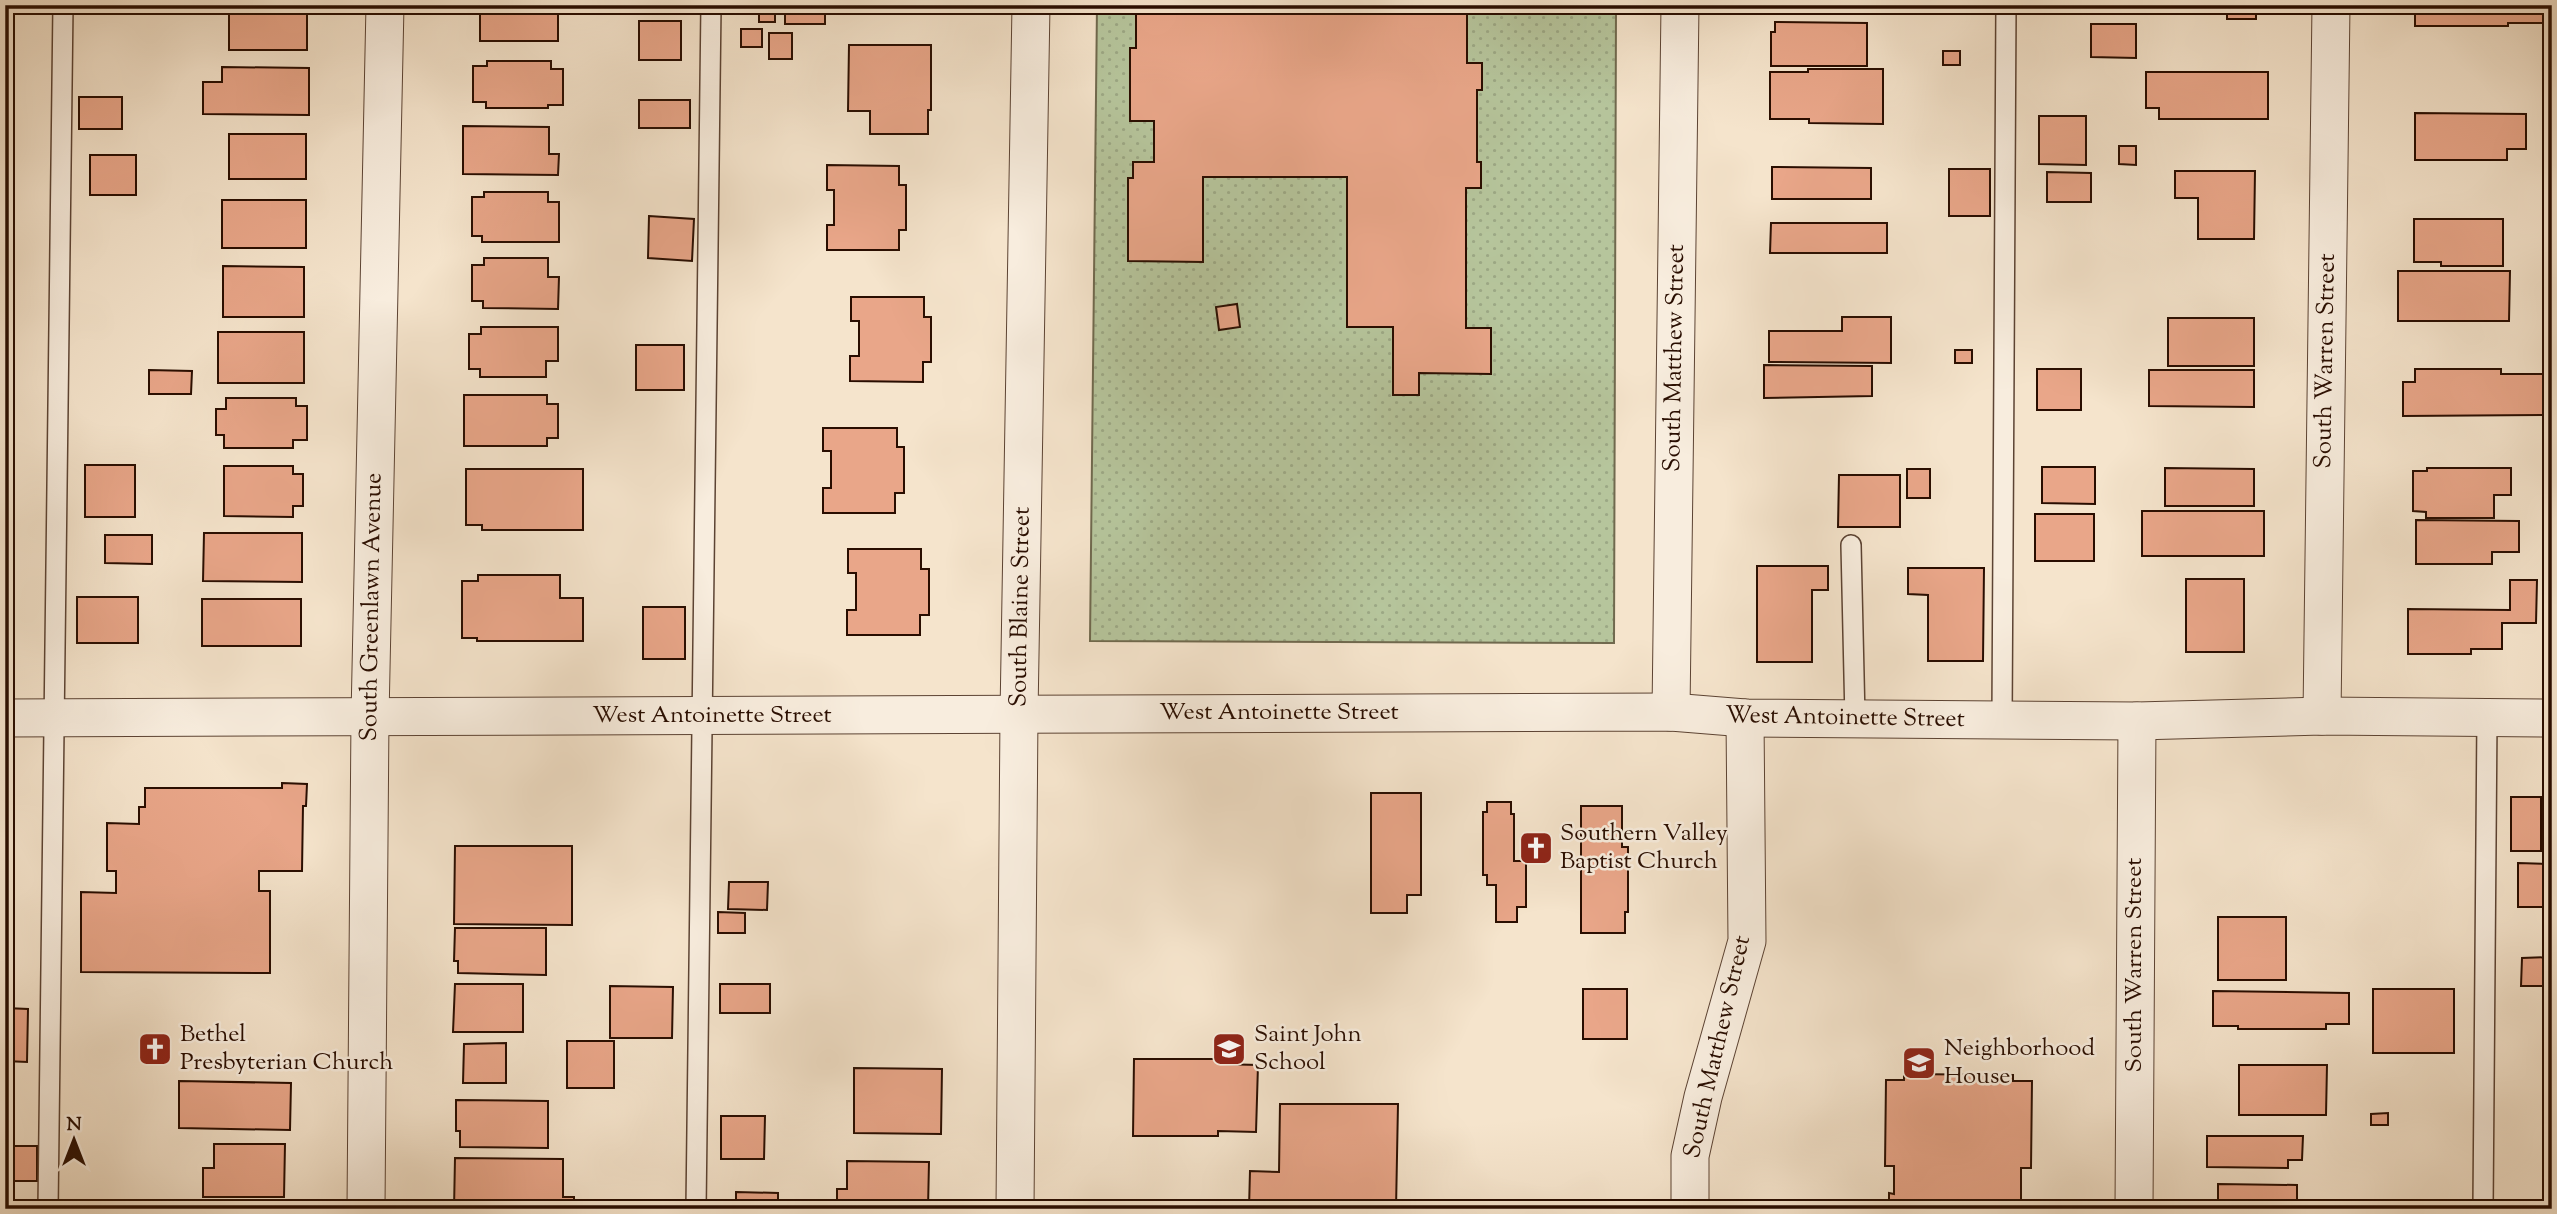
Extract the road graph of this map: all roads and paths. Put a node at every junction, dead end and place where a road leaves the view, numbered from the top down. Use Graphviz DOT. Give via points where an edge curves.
graph roads {
  1 [pos="63,5"];
  2 [pos="385,5"];
  3 [pos="710,5"];
  4 [pos="1031,5"];
  5 [pos="1680,5"];
  6 [pos="2006,5"];
  7 [pos="2331,5"];
  8 [pos="1851,545"];
  9 [pos="1671,712"];
  10 [pos="1018,714"];
  11 [pos="702,716"];
  12 [pos="2322,716"];
  13 [pos="370,717"];
  14 [pos="2487,717"];
  15 [pos="5,718"];
  16 [pos="54,718"];
  17 [pos="1745,718"];
  18 [pos="2552,718"];
  19 [pos="1855,719"];
  20 [pos="2002,720"];
  21 [pos="2137,721"];
  22 [pos="48,1209"];
  23 [pos="366,1209"];
  24 [pos="696,1209"];
  25 [pos="1015,1209"];
  26 [pos="1690,1209"];
  27 [pos="2134,1209"];
  28 [pos="2483,1209"];
  1 -- 16 [label="lane"];
  2 -- 13 [label="street, South Greenlawn Avenue"];
  3 -- 11 [label="lane"];
  4 -- 10 [label="street, South Blaine Street"];
  5 -- 9 [label="street, South Matthew Street"];
  6 -- 20 [label="lane"];
  7 -- 12 [label="street, South Warren Street"];
  8 -- 19 [label="lane"];
  9 -- 10 [label="street, West Antoinette Street"];
  9 -- 17 [label="street, West Antoinette Street"];
  10 -- 11 [label="street, West Antoinette Street"];
  10 -- 25 [label="street, South Blaine Street"];
  11 -- 13 [label="street, West Antoinette Street"];
  11 -- 24 [label="lane"];
  12 -- 14 [label="street, West Antoinette Street"];
  12 -- 21 [label="street, West Antoinette Street"];
  13 -- 16 [label="street, West Antoinette Street"];
  13 -- 23 [label="street, South Greenlawn Avenue"];
  14 -- 18 [label="street, West Antoinette Street"];
  14 -- 28 [label="lane"];
  15 -- 16 [label="street, West Antoinette Street"];
  16 -- 22 [label="lane"];
  17 -- 19 [label="street, West Antoinette Street"];
  17 -- 26 [label="street, South Matthew Street" via="1746,941 1690,1156"];
  19 -- 20 [label="street, West Antoinette Street"];
  20 -- 21 [label="street, West Antoinette Street"];
  21 -- 27 [label="street, South Warren Street"];
}
